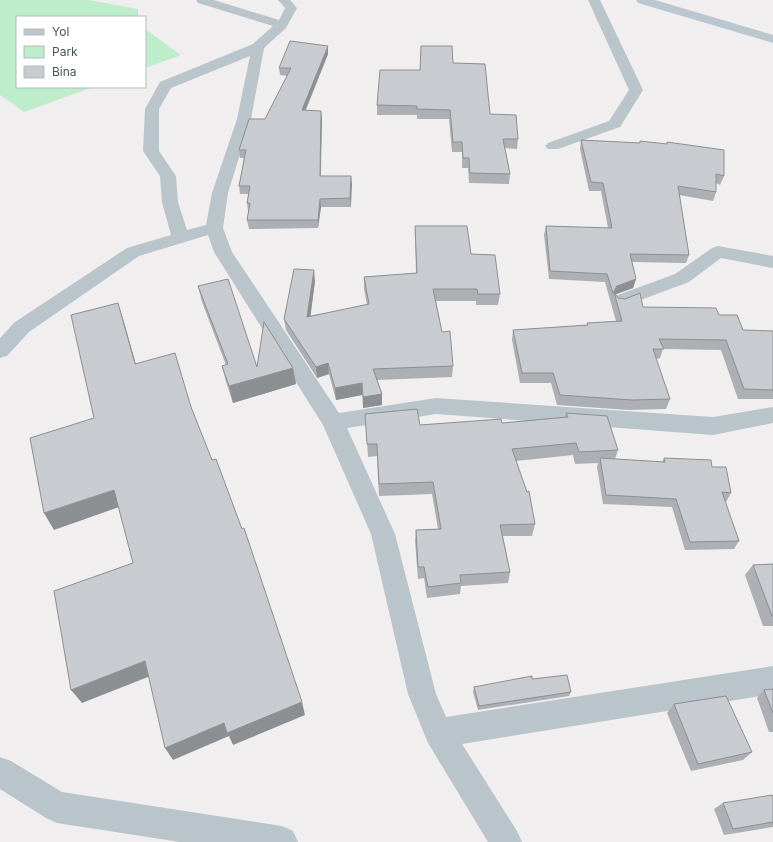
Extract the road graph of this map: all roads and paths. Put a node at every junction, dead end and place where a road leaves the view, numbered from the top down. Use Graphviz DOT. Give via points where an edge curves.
graph roads {
  1 [pos="202,0"];
  2 [pos="284,0"];
  3 [pos="594,0"];
  4 [pos="642,0"];
  5 [pos="282,25"];
  6 [pos="773,38"];
  7 [pos="258,47"];
  8 [pos="553,146"];
  9 [pos="214,228"];
  10 [pos="181,238"];
  11 [pos="773,262"];
  12 [pos="622,301"];
  13 [pos="0,351"];
  14 [pos="773,415"];
  15 [pos="333,422"];
  16 [pos="773,680"];
  17 [pos="438,733"];
  18 [pos="0,772"];
  19 [pos="282,842"];
  20 [pos="506,842"];
  1 -- 5 [label="street"];
  2 -- 5 [label="street" via="291,8"];
  3 -- 8 [label="street" via="636,90 615,124"];
  4 -- 6 [label="street"];
  5 -- 7 [label="street"];
  7 -- 9 [label="street" via="244,119 220,193"];
  7 -- 10 [label="street" via="165,85 152,109 151,151 168,176 170,202"];
  9 -- 10 [label="street"];
  9 -- 15 [label="street" via="223,252"];
  10 -- 13 [label="street" via="133,252 22,327"];
  11 -- 12 [label="street" via="718,252 682,278"];
  14 -- 15 [label="street" via="713,426 436,406"];
  15 -- 17 [label="street" via="383,534 422,694"];
  16 -- 17 [label="street"];
  17 -- 20 [label="street"];
  18 -- 19 [label="street" via="57,807"];
}
